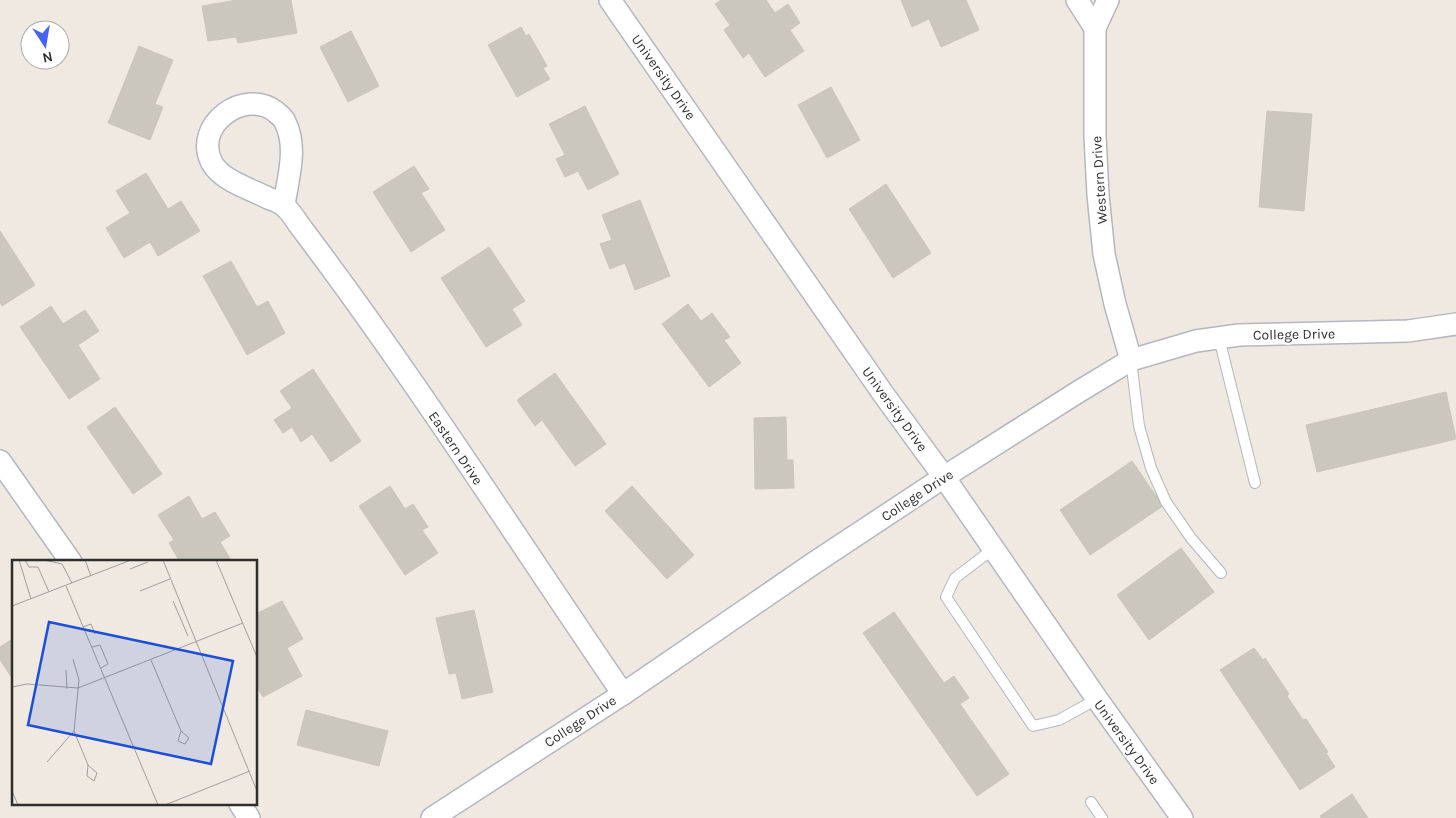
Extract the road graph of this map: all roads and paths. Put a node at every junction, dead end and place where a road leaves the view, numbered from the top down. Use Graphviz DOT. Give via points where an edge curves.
graph roads {
  1 [pos="610,0"];
  2 [pos="1077,0"];
  3 [pos="1108,0"];
  4 [pos="1095,28"];
  5 [pos="284,205"];
  6 [pos="1456,324"];
  7 [pos="1219,338"];
  8 [pos="1131,360"];
  9 [pos="0,460"];
  10 [pos="944,477"];
  11 [pos="1255,483"];
  12 [pos="993,549"];
  13 [pos="70,560"];
  14 [pos="1221,573"];
  15 [pos="623,694"];
  16 [pos="1097,699"];
  17 [pos="1091,802"];
  18 [pos="241,806"];
  19 [pos="249,818"];
  20 [pos="432,818"];
  21 [pos="1102,818"];
  22 [pos="1182,818"];
  1 -- 10 [label="street, University Drive"];
  2 -- 4 [label="street"];
  3 -- 4 [label="street, Western Drive"];
  4 -- 8 [label="street, Western Drive" via="1098,195 1104,254"];
  5 -- 5 [label="street, Eastern Drive" via="292,146 285,120 259,104 243,105 229,111 217,120 209,133 212,163 222,175"];
  5 -- 15 [label="street, Eastern Drive" via="388,349"];
  6 -- 7 [label="street, College Drive" via="1408,331"];
  7 -- 8 [label="street, College Drive" via="1196,341"];
  7 -- 11 [label="lane"];
  8 -- 10 [label="street, College Drive"];
  8 -- 14 [label="lane" via="1139,426 1151,468 1166,502 1190,538"];
  9 -- 13 [label="street"];
  10 -- 12 [label="street, University Drive"];
  10 -- 15 [label="street, College Drive"];
  12 -- 16 [label="street, University Drive"];
  12 -- 16 [label="lane" via="956,578 946,597 1033,726 1059,720"];
  15 -- 20 [label="street, College Drive"];
  16 -- 22 [label="street, University Drive"];
  17 -- 21 [label="lane"];
  18 -- 19 [label="street"];
}
